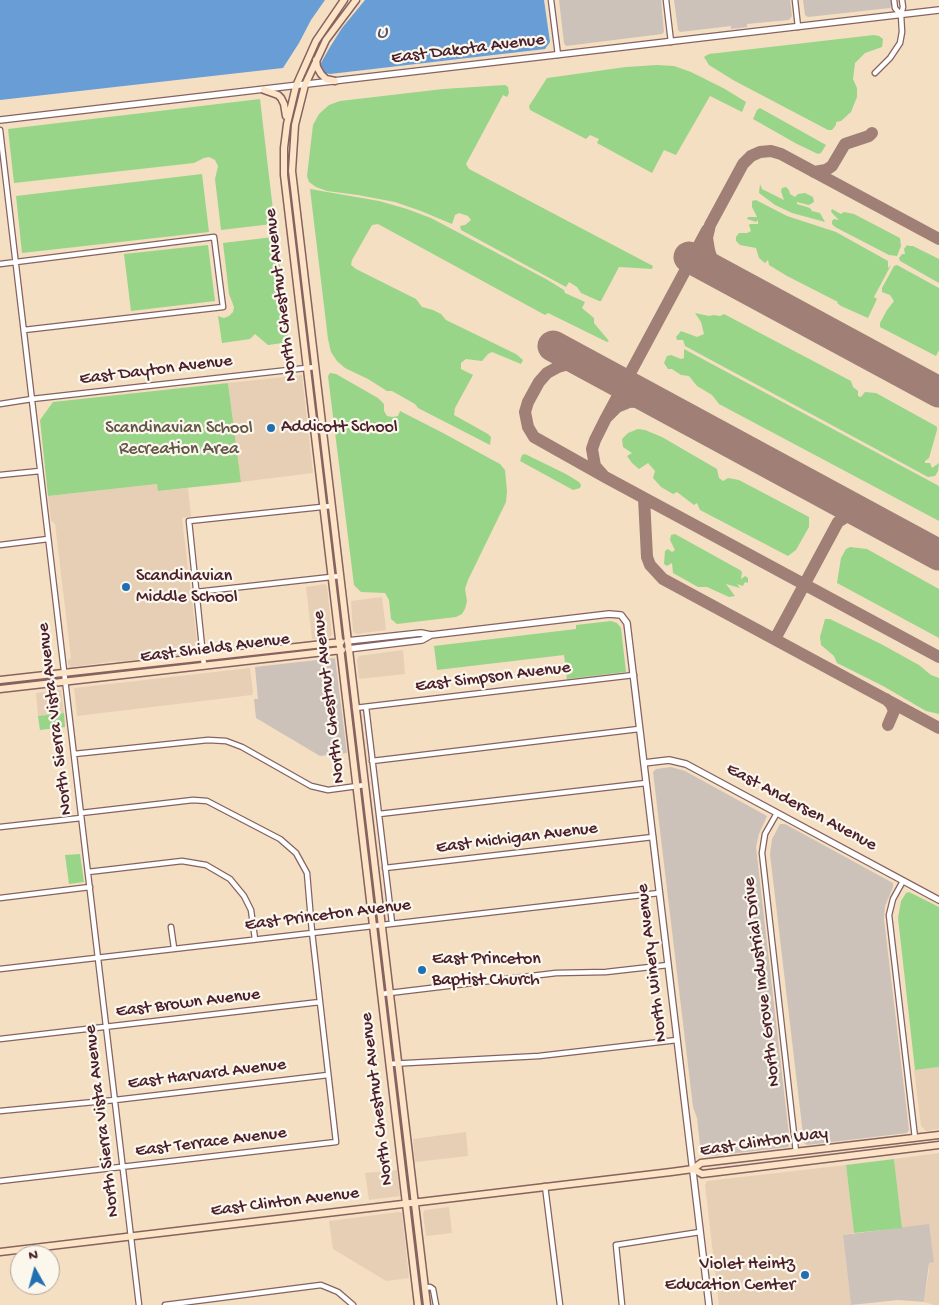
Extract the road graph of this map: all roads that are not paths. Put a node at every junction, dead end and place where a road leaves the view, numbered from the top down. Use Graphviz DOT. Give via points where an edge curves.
graph roads {
  1 [pos="344,0"];
  2 [pos="356,0"];
  3 [pos="551,0"];
  4 [pos="666,0"];
  5 [pos="795,0"];
  6 [pos="894,0"];
  7 [pos="902,0"];
  8 [pos="939,10"];
  9 [pos="901,15"];
  10 [pos="798,27"];
  11 [pos="671,42"];
  12 [pos="558,55"];
  13 [pos="316,59"];
  14 [pos="875,73"];
  15 [pos="335,81"];
  16 [pos="305,85"];
  17 [pos="296,86"];
  18 [pos="264,90"];
  19 [pos="0,120"];
  20 [pos="287,121"];
  21 [pos="0,130"];
  22 [pos="298,227"];
  23 [pos="290,228"];
  24 [pos="16,262"];
  25 [pos="0,264"];
  26 [pos="24,330"];
  27 [pos="315,367"];
  28 [pos="306,368"];
  29 [pos="32,399"];
  30 [pos="0,404"];
  31 [pos="40,471"];
  32 [pos="0,475"];
  33 [pos="331,506"];
  34 [pos="323,507"];
  35 [pos="48,539"];
  36 [pos="0,545"];
  37 [pos="340,576"];
  38 [pos="331,577"];
  39 [pos="196,592"];
  40 [pos="624,618"];
  41 [pos="431,635"];
  42 [pos="347,641"];
  43 [pos="339,642"];
  44 [pos="348,649"];
  45 [pos="340,650"];
  46 [pos="204,657"];
  47 [pos="204,666"];
  48 [pos="64,673"];
  49 [pos="634,675"];
  50 [pos="0,680"];
  51 [pos="65,682"];
  52 [pos="0,689"];
  53 [pos="366,707"];
  54 [pos="355,708"];
  55 [pos="348,723"];
  56 [pos="640,729"];
  57 [pos="74,754"];
  58 [pos="372,761"];
  59 [pos="644,763"];
  60 [pos="362,764"];
  61 [pos="646,782"];
  62 [pos="364,785"];
  63 [pos="356,786"];
  64 [pos="777,813"];
  65 [pos="378,814"];
  66 [pos="81,815"];
  67 [pos="0,827"];
  68 [pos="653,837"];
  69 [pos="385,868"];
  70 [pos="88,872"];
  71 [pos="903,881"];
  72 [pos="90,887"];
  73 [pos="660,893"];
  74 [pos="0,898"];
  75 [pos="939,900"];
  76 [pos="392,922"];
  77 [pos="381,924"];
  78 [pos="372,925"];
  79 [pos="171,927"];
  80 [pos="312,932"];
  81 [pos="254,939"];
  82 [pos="174,948"];
  83 [pos="98,957"];
  84 [pos="668,965"];
  85 [pos="0,969"];
  86 [pos="389,993"];
  87 [pos="381,994"];
  88 [pos="320,1002"];
  89 [pos="106,1027"];
  90 [pos="0,1039"];
  91 [pos="678,1040"];
  92 [pos="398,1063"];
  93 [pos="390,1064"];
  94 [pos="328,1075"];
  95 [pos="115,1100"];
  96 [pos="0,1111"];
  97 [pos="939,1135"];
  98 [pos="915,1138"];
  99 [pos="939,1145"];
  100 [pos="796,1152"];
  101 [pos="123,1168"];
  102 [pos="693,1169"];
  103 [pos="0,1181"];
  104 [pos="545,1186"];
  105 [pos="414,1202"];
  106 [pos="406,1203"];
  107 [pos="700,1232"];
  108 [pos="131,1236"];
  109 [pos="0,1252"];
  110 [pos="425,1288"];
  111 [pos="139,1305"];
  112 [pos="165,1305"];
  113 [pos="353,1305"];
  114 [pos="418,1305"];
  115 [pos="427,1305"];
  116 [pos="436,1305"];
  117 [pos="560,1305"];
  118 [pos="622,1305"];
  119 [pos="709,1305"];
  1 -- 17 [label="main road, North Chestnut Avenue" via="312,49"];
  2 -- 13 [label="main road, North Chestnut Avenue"];
  3 -- 12 [label="street"];
  4 -- 11 [label="street"];
  5 -- 10 [label="street"];
  6 -- 9 [label="street"];
  7 -- 9 [label="street"];
  8 -- 9 [label="street, East Dakota Avenue"];
  9 -- 10 [label="street, East Dakota Avenue"];
  9 -- 14 [label="street" via="900,43"];
  10 -- 11 [label="street, East Dakota Avenue"];
  11 -- 12 [label="street, East Dakota Avenue"];
  12 -- 15 [label="street, East Dakota Avenue"];
  13 -- 15 [label="main road" via="319,72 326,79"];
  13 -- 16 [label="main road, North Chestnut Avenue"];
  15 -- 16 [label="street, East Dakota Avenue"];
  16 -- 17 [label="street, East Dakota Avenue"];
  16 -- 22 [label="main road, North Chestnut Avenue" via="292,153"];
  17 -- 18 [label="street, East Dakota Avenue"];
  17 -- 20 [label="main road, North Chestnut Avenue"];
  18 -- 19 [label="street, East Dakota Avenue"];
  18 -- 20 [label="main road" via="281,98"];
  20 -- 23 [label="main road, North Chestnut Avenue" via="284,175"];
  21 -- 24 [label="street, North Sierra Vista Avenue"];
  22 -- 23 [label="main road"];
  22 -- 27 [label="main road, North Chestnut Avenue"];
  23 -- 28 [label="main road, North Chestnut Avenue"];
  24 -- 25 [label="street"];
  24 -- 26 [label="street, North Sierra Vista Avenue"];
  24 -- 26 [label="street" via="214,237 223,306"];
  26 -- 29 [label="street, North Sierra Vista Avenue"];
  27 -- 28 [label="street, East Dayton Avenue"];
  27 -- 33 [label="main road, North Chestnut Avenue"];
  28 -- 29 [label="street, East Dayton Avenue"];
  28 -- 34 [label="main road, North Chestnut Avenue"];
  29 -- 30 [label="street, East Dayton Avenue"];
  29 -- 31 [label="street, North Sierra Vista Avenue"];
  31 -- 32 [label="street"];
  31 -- 35 [label="street, North Sierra Vista Avenue"];
  33 -- 34 [label="street"];
  33 -- 37 [label="main road, North Chestnut Avenue"];
  34 -- 38 [label="main road, North Chestnut Avenue"];
  34 -- 39 [label="street" via="189,521"];
  35 -- 36 [label="street"];
  35 -- 48 [label="street, North Sierra Vista Avenue"];
  37 -- 38 [label="street"];
  37 -- 42 [label="main road, North Chestnut Avenue"];
  38 -- 39 [label="street"];
  38 -- 43 [label="main road, North Chestnut Avenue"];
  39 -- 46 [label="street"];
  40 -- 41 [label="street, East Shields Avenue" via="609,614"];
  40 -- 49 [label="street, North Winery Avenue" via="629,630"];
  41 -- 42 [label="street, East Shields Avenue" via="420,633"];
  41 -- 44 [label="street, East Shields Avenue" via="422,640"];
  42 -- 43 [label="main road, East Shields Avenue"];
  42 -- 44 [label="main road, North Chestnut Avenue"];
  43 -- 45 [label="main road, North Chestnut Avenue"];
  43 -- 46 [label="main road, East Shields Avenue"];
  44 -- 45 [label="main road, East Shields Avenue"];
  44 -- 54 [label="main road, North Chestnut Avenue"];
  45 -- 47 [label="main road, East Shields Avenue"];
  45 -- 55 [label="main road, North Chestnut Avenue"];
  46 -- 47 [label="street"];
  46 -- 48 [label="main road, East Shields Avenue"];
  47 -- 51 [label="main road, East Shields Avenue"];
  48 -- 50 [label="main road, East Shields Avenue"];
  48 -- 51 [label="street, North Sierra Vista Avenue"];
  49 -- 53 [label="street, East Simpson Avenue"];
  49 -- 56 [label="street, North Winery Avenue"];
  51 -- 52 [label="main road, East Shields Avenue"];
  51 -- 57 [label="street, North Sierra Vista Avenue"];
  53 -- 54 [label="street, East Simpson Avenue"];
  53 -- 58 [label="street"];
  54 -- 60 [label="main road, North Chestnut Avenue"];
  55 -- 60 [label="main road" via="353,725"];
  55 -- 63 [label="main road, North Chestnut Avenue"];
  56 -- 58 [label="street"];
  56 -- 59 [label="street, North Winery Avenue"];
  57 -- 63 [label="street" via="208,740 226,741 311,786 328,790"];
  57 -- 66 [label="street, North Sierra Vista Avenue"];
  58 -- 65 [label="street"];
  59 -- 61 [label="street, North Winery Avenue"];
  59 -- 64 [label="street, East Andersen Avenue" via="669,760 686,764"];
  60 -- 62 [label="main road, North Chestnut Avenue"];
  61 -- 65 [label="street"];
  61 -- 68 [label="street, North Winery Avenue"];
  62 -- 63 [label="street"];
  62 -- 77 [label="main road, North Chestnut Avenue"];
  63 -- 78 [label="main road, North Chestnut Avenue"];
  64 -- 71 [label="street, East Andersen Avenue"];
  64 -- 100 [label="street, North Grove Industrial Drive" via="765,834 762,853"];
  65 -- 69 [label="street"];
  66 -- 67 [label="street"];
  66 -- 70 [label="street, North Sierra Vista Avenue"];
  66 -- 80 [label="street" via="193,800 207,801 280,839 296,853 307,873"];
  68 -- 69 [label="street, East Michigan Avenue"];
  68 -- 73 [label="street, North Winery Avenue"];
  69 -- 76 [label="street"];
  70 -- 72 [label="street, North Sierra Vista Avenue"];
  70 -- 81 [label="street" via="182,861 206,865 225,875 240,889 251,910"];
  71 -- 75 [label="street, East Andersen Avenue"];
  71 -- 98 [label="street" via="889,915"];
  72 -- 74 [label="street"];
  72 -- 83 [label="street, North Sierra Vista Avenue"];
  73 -- 76 [label="street, East Princeton Avenue"];
  73 -- 84 [label="street, North Winery Avenue"];
  76 -- 77 [label="street, East Princeton Avenue"];
  77 -- 78 [label="street, East Princeton Avenue"];
  77 -- 86 [label="main road, North Chestnut Avenue"];
  78 -- 80 [label="street, East Princeton Avenue"];
  78 -- 87 [label="main road, North Chestnut Avenue"];
  79 -- 82 [label="street"];
  80 -- 81 [label="street, East Princeton Avenue"];
  80 -- 88 [label="street"];
  81 -- 82 [label="street, East Princeton Avenue"];
  82 -- 83 [label="street, East Princeton Avenue"];
  83 -- 85 [label="street, East Princeton Avenue"];
  83 -- 89 [label="street, North Sierra Vista Avenue"];
  84 -- 86 [label="street" via="606,972 556,973"];
  84 -- 91 [label="street, North Winery Avenue"];
  86 -- 87 [label="street"];
  86 -- 92 [label="main road, North Chestnut Avenue"];
  87 -- 93 [label="main road, North Chestnut Avenue"];
  88 -- 89 [label="street, East Brown Avenue"];
  88 -- 94 [label="street"];
  89 -- 90 [label="street, East Brown Avenue"];
  89 -- 95 [label="street, North Sierra Vista Avenue"];
  91 -- 92 [label="street" via="539,1056"];
  91 -- 102 [label="street, North Winery Avenue"];
  92 -- 93 [label="street"];
  92 -- 105 [label="main road, North Chestnut Avenue"];
  93 -- 106 [label="main road, North Chestnut Avenue"];
  94 -- 95 [label="street, East Harvard Avenue"];
  94 -- 101 [label="street, East Terrace Avenue" via="336,1142"];
  95 -- 96 [label="street, East Harvard Avenue"];
  95 -- 101 [label="street, North Sierra Vista Avenue"];
  97 -- 98 [label="main road, East Clinton Way"];
  98 -- 100 [label="main road, East Clinton Way"];
  99 -- 102 [label="main road, East Clinton Way" via="702,1174"];
  100 -- 102 [label="main road, East Clinton Way" via="701,1163"];
  101 -- 103 [label="street, East Terrace Avenue"];
  101 -- 108 [label="street, North Sierra Vista Avenue"];
  102 -- 104 [label="main road, East Clinton Avenue"];
  102 -- 107 [label="street, North Winery Avenue"];
  104 -- 105 [label="main road, East Clinton Avenue"];
  104 -- 117 [label="street"];
  105 -- 106 [label="main road, East Clinton Avenue"];
  105 -- 110 [label="main road, North Chestnut Avenue"];
  106 -- 108 [label="main road, East Clinton Avenue"];
  106 -- 114 [label="main road, North Chestnut Avenue"];
  107 -- 118 [label="street" via="616,1246"];
  107 -- 119 [label="street, North Winery Avenue"];
  108 -- 109 [label="main road, East Clinton Avenue"];
  108 -- 111 [label="street, North Sierra Vista Avenue"];
  110 -- 115 [label="main road, North Chestnut Avenue"];
  110 -- 116 [label="street, North Chestnut Avenue" via="433,1288"];
  112 -- 113 [label="street" via="321,1285 338,1292"];
}
